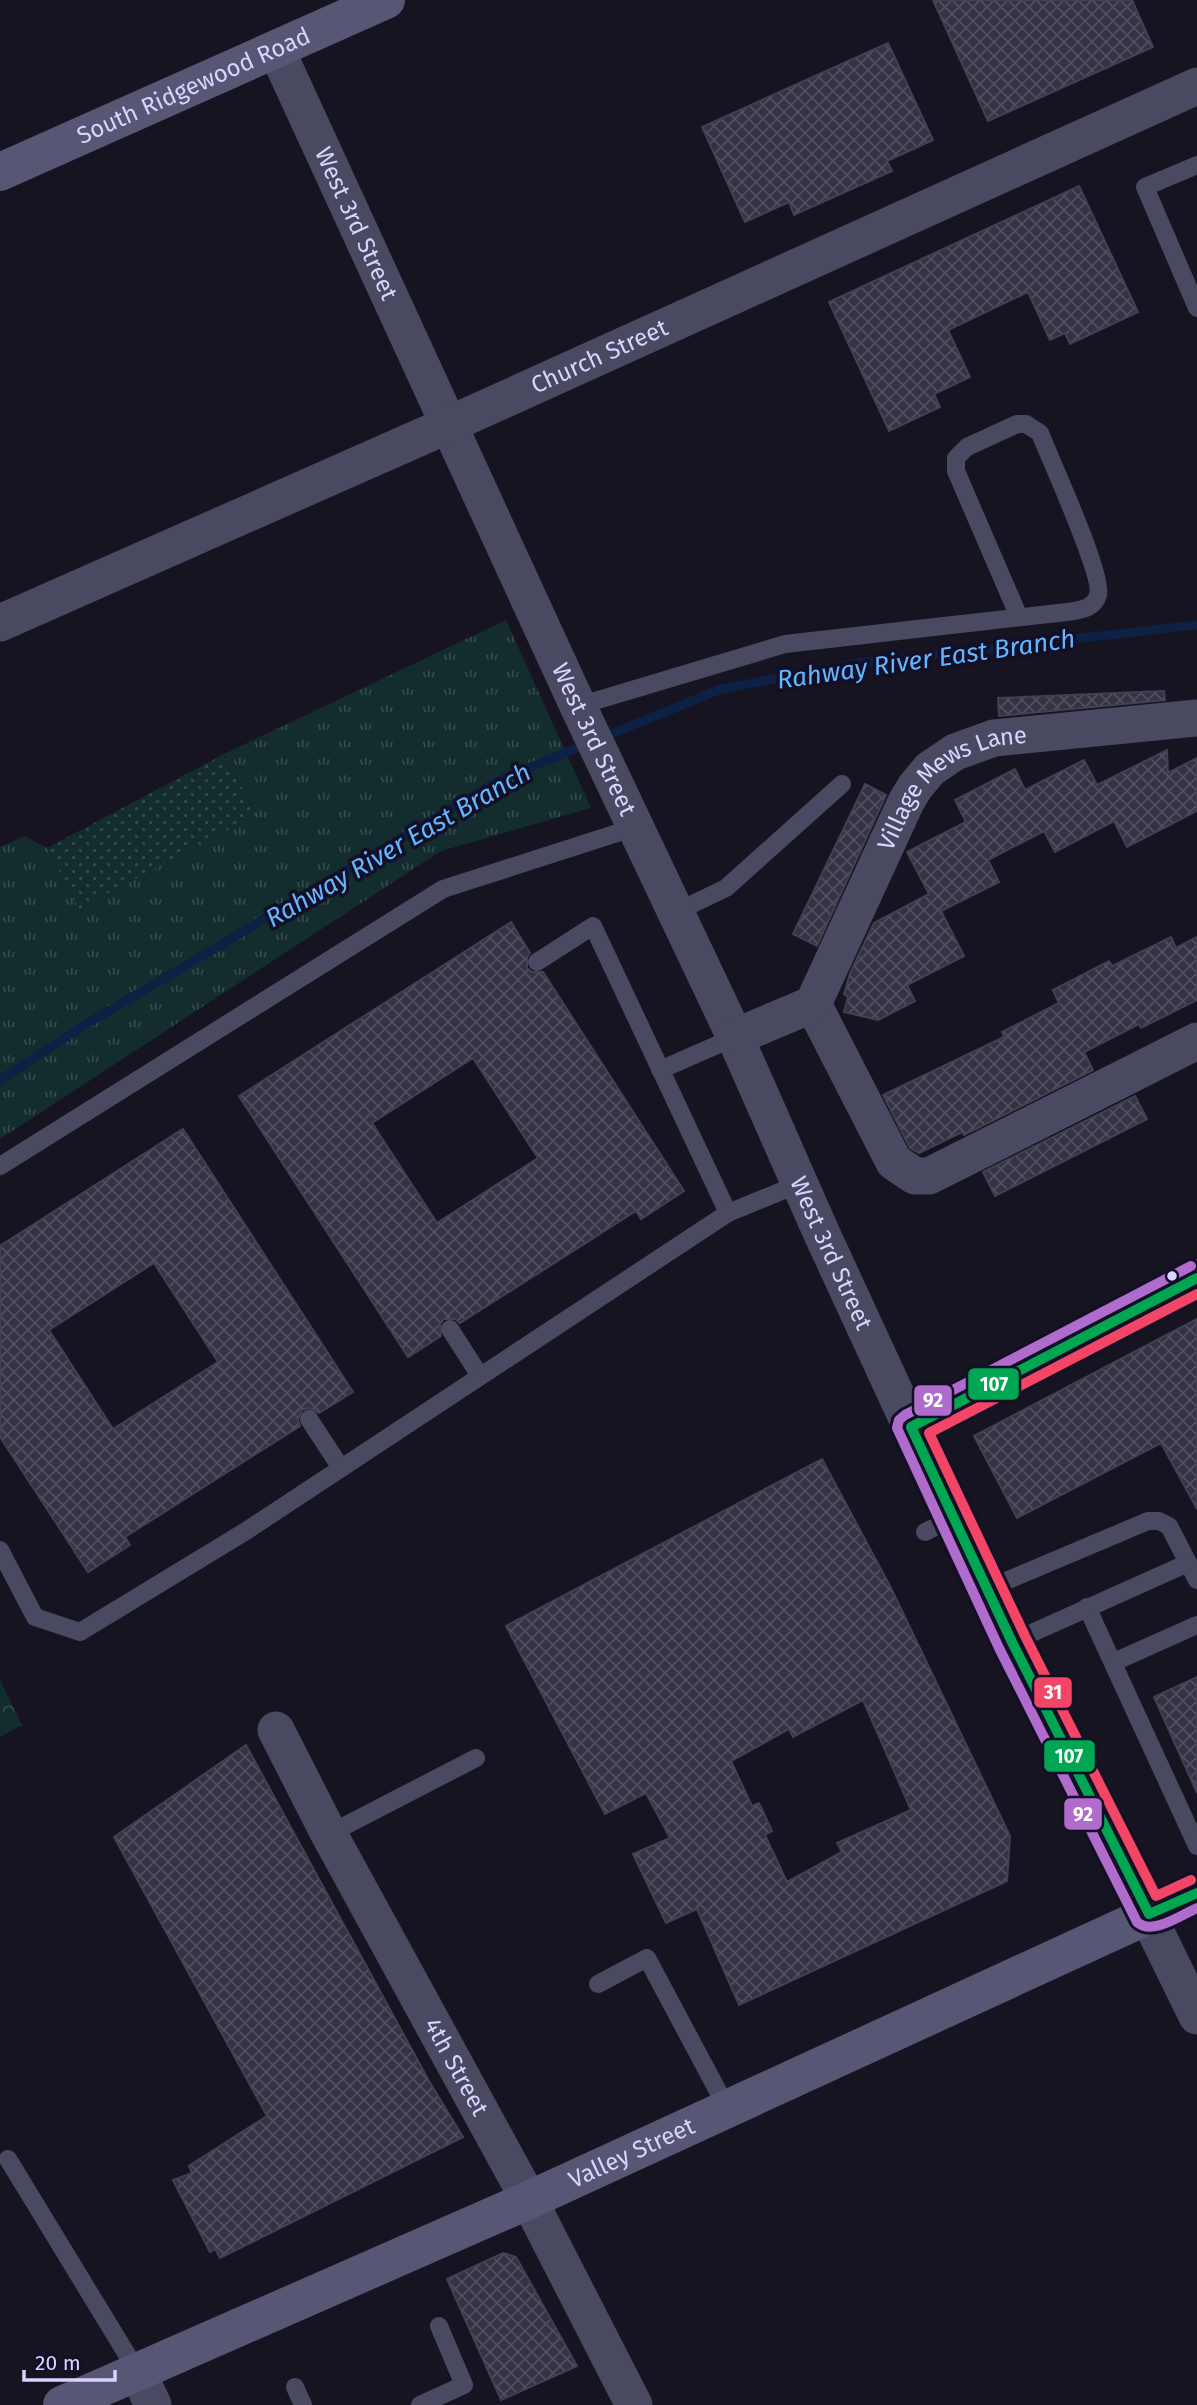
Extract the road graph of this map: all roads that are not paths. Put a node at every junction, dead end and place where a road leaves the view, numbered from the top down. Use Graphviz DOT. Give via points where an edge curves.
graph roads {
  1 [pos="386,0"];
  2 [pos="276,49"];
  3 [pos="1197,86"];
  4 [pos="1197,165"];
  5 [pos="0,172"];
  6 [pos="1197,309"];
  7 [pos="448,425"];
  8 [pos="1019,617"];
  9 [pos="0,623"];
  10 [pos="579,708"];
  11 [pos="1197,718"];
  12 [pos="842,784"];
  13 [pos="636,827"];
  14 [pos="676,912"];
  15 [pos="537,962"];
  16 [pos="813,1003"];
  17 [pos="735,1037"];
  18 [pos="1197,1041"];
  19 [pos="660,1070"];
  20 [pos="0,1166"];
  21 [pos="799,1184"];
  22 [pos="728,1213"];
  23 [pos="1197,1278"];
  24 [pos="450,1329"];
  25 [pos="480,1376"];
  26 [pos="309,1419"];
  27 [pos="911,1427"];
  28 [pos="341,1468"];
  29 [pos="0,1550"];
  30 [pos="1188,1563"];
  31 [pos="1197,1580"];
  32 [pos="987,1589"];
  33 [pos="1087,1607"];
  34 [pos="1197,1625"];
  35 [pos="1012,1642"];
  36 [pos="1114,1662"];
  37 [pos="276,1730"];
  38 [pos="475,1758"];
  39 [pos="329,1834"];
  40 [pos="1197,1846"];
  41 [pos="1197,1893"];
  42 [pos="1149,1914"];
  43 [pos="598,1984"];
  44 [pos="1197,2016"];
  45 [pos="727,2108"];
  46 [pos="8,2159"];
  47 [pos="529,2200"];
  48 [pos="439,2326"];
  49 [pos="137,2371"];
  50 [pos="295,2387"];
  51 [pos="62,2405"];
  52 [pos="153,2405"];
  53 [pos="303,2405"];
  54 [pos="419,2405"];
  55 [pos="634,2405"];
  1 -- 2 [label="main road, South Ridgewood Road"];
  2 -- 5 [label="main road, South Ridgewood Road"];
  2 -- 7 [label="street, West 3rd Street"];
  3 -- 7 [label="street, Church Street"];
  4 -- 6 [label="lane" via="1145,187"];
  7 -- 9 [label="street, Church Street"];
  7 -- 10 [label="street, West 3rd Street"];
  8 -- 8 [label="lane" via="1085,609 1099,594 1094,566 1040,433 1026,424 967,447 956,458 957,471"];
  8 -- 10 [label="lane" via="785,644"];
  10 -- 13 [label="street, West 3rd Street"];
  11 -- 16 [label="street, Village Mews Lane" via="994,738 956,752 930,769 906,802"];
  12 -- 14 [label="lane" via="726,888"];
  13 -- 14 [label="street, West 3rd Street"];
  13 -- 20 [label="lane" via="443,889"];
  14 -- 17 [label="street, West 3rd Street"];
  15 -- 19 [label="lane" via="593,926"];
  16 -- 17 [label="street"];
  16 -- 18 [label="street" via="894,1162 915,1176 929,1176"];
  17 -- 19 [label="lane"];
  17 -- 21 [label="street, West 3rd Street"];
  19 -- 22 [label="lane"];
  21 -- 22 [label="lane"];
  21 -- 27 [label="street, West 3rd Street"];
  22 -- 25 [label="lane"];
  23 -- 27 [label="street"];
  24 -- 25 [label="lane"];
  25 -- 28 [label="lane"];
  26 -- 28 [label="lane"];
  27 -- 32 [label="street, West 3rd Street" via="939,1525"];
  28 -- 29 [label="lane" via="79,1632 35,1617"];
  30 -- 31 [label="lane"];
  30 -- 32 [label="lane" via="1168,1526 1148,1521"];
  30 -- 33 [label="lane"];
  32 -- 35 [label="street, West 3rd Street"];
  33 -- 35 [label="lane"];
  33 -- 36 [label="lane"];
  34 -- 36 [label="lane"];
  35 -- 42 [label="street, West 3rd Street"];
  36 -- 40 [label="lane"];
  37 -- 39 [label="street, 4th Street"];
  38 -- 39 [label="lane"];
  39 -- 47 [label="street, 4th Street"];
  41 -- 42 [label="main road, Valley Street"];
  42 -- 44 [label="street, West 3rd Street"];
  42 -- 45 [label="main road, Valley Street"];
  43 -- 45 [label="lane" via="647,1958"];
  45 -- 47 [label="main road, Valley Street"];
  46 -- 49 [label="lane"];
  47 -- 49 [label="main road, Valley Street"];
  47 -- 55 [label="street, 4th Street"];
  48 -- 54 [label="lane" via="464,2385"];
  49 -- 51 [label="main road, Valley Street"];
  49 -- 52 [label="street"];
  50 -- 53 [label="lane"];
}
